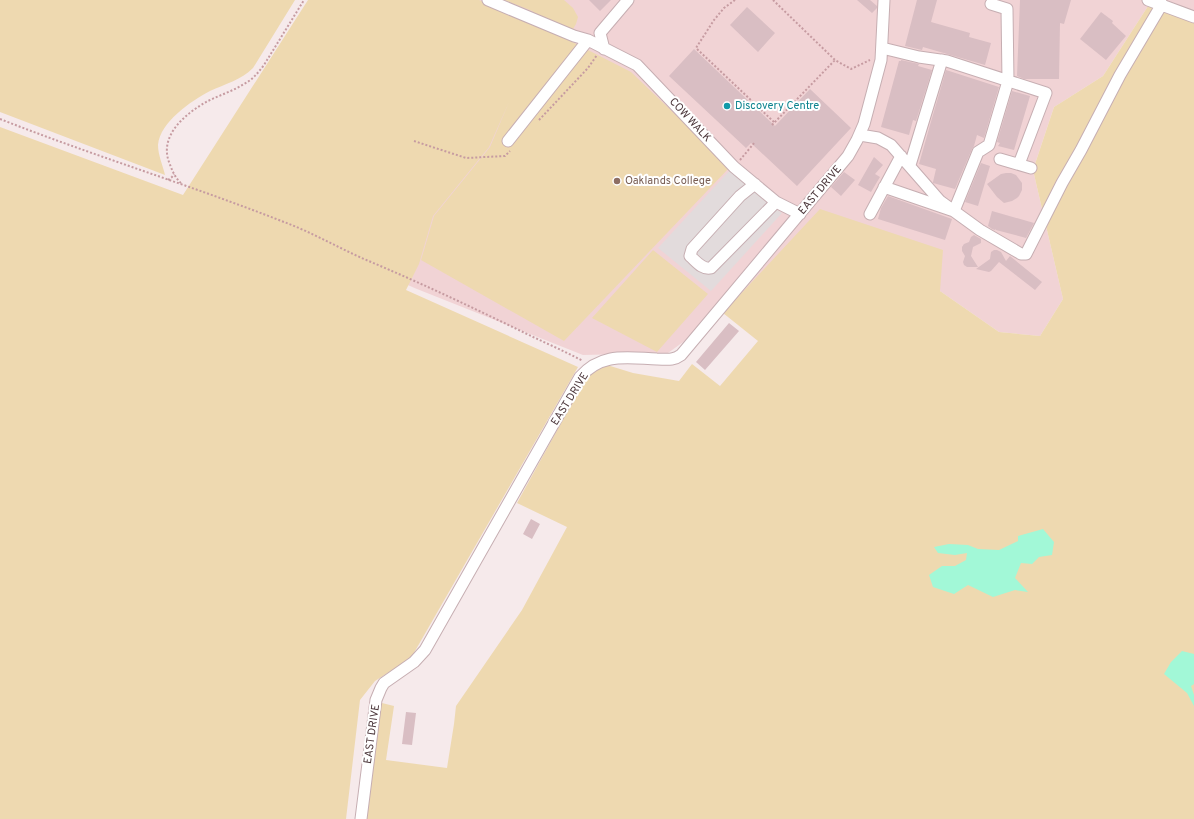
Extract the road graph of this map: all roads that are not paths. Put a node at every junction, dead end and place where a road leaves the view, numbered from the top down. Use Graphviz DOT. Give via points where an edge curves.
graph roads {
  1 [pos="488,0"];
  2 [pos="628,0"];
  3 [pos="884,0"];
  4 [pos="1148,0"];
  5 [pos="991,4"];
  6 [pos="1007,4"];
  7 [pos="1162,4"];
  8 [pos="1194,16"];
  9 [pos="588,40"];
  10 [pos="604,48"];
  11 [pos="882,48"];
  12 [pos="942,60"];
  13 [pos="1008,81"];
  14 [pos="860,135"];
  15 [pos="508,141"];
  16 [pos="901,156"];
  17 [pos="1000,159"];
  18 [pos="1019,164"];
  19 [pos="910,165"];
  20 [pos="1031,168"];
  21 [pos="755,184"];
  22 [pos="884,187"];
  23 [pos="776,202"];
  24 [pos="954,211"];
  25 [pos="800,214"];
  26 [pos="870,214"];
  27 [pos="361,819"];
  1 -- 9 [label="lane, COW WALK"];
  2 -- 10 [label="lane" via="600,33"];
  3 -- 11 [label="lane, EAST DRIVE"];
  4 -- 7 [label="lane"];
  5 -- 6 [label="lane"];
  6 -- 13 [label="lane"];
  7 -- 8 [label="lane"];
  7 -- 24 [label="lane" via="1120,75 1026,254 1021,254 986,234"];
  9 -- 10 [label="lane, COW WALK"];
  9 -- 15 [label="lane"];
  10 -- 21 [label="lane, COW WALK" via="637,65 734,166"];
  11 -- 12 [label="lane"];
  11 -- 14 [label="lane, EAST DRIVE"];
  12 -- 13 [label="lane"];
  12 -- 19 [label="lane"];
  13 -- 18 [label="lane" via="1046,93"];
  13 -- 24 [label="lane" via="989,145 978,152"];
  14 -- 16 [label="lane" via="878,138 891,145"];
  14 -- 25 [label="lane, EAST DRIVE" via="848,156"];
  16 -- 19 [label="lane"];
  16 -- 22 [label="lane"];
  17 -- 18 [label="lane"];
  18 -- 20 [label="lane"];
  19 -- 24 [label="lane" via="940,201"];
  21 -- 23 [label="lane, COW WALK"];
  21 -- 23 [label="lane" via="740,196 692,249 690,256 703,268 711,268"];
  22 -- 24 [label="lane"];
  22 -- 26 [label="lane"];
  23 -- 25 [label="lane, COW WALK"];
  25 -- 27 [label="lane, EAST DRIVE" via="681,355 672,360 621,357 607,359 590,366 580,377 425,650 381,688 376,700"];
}
